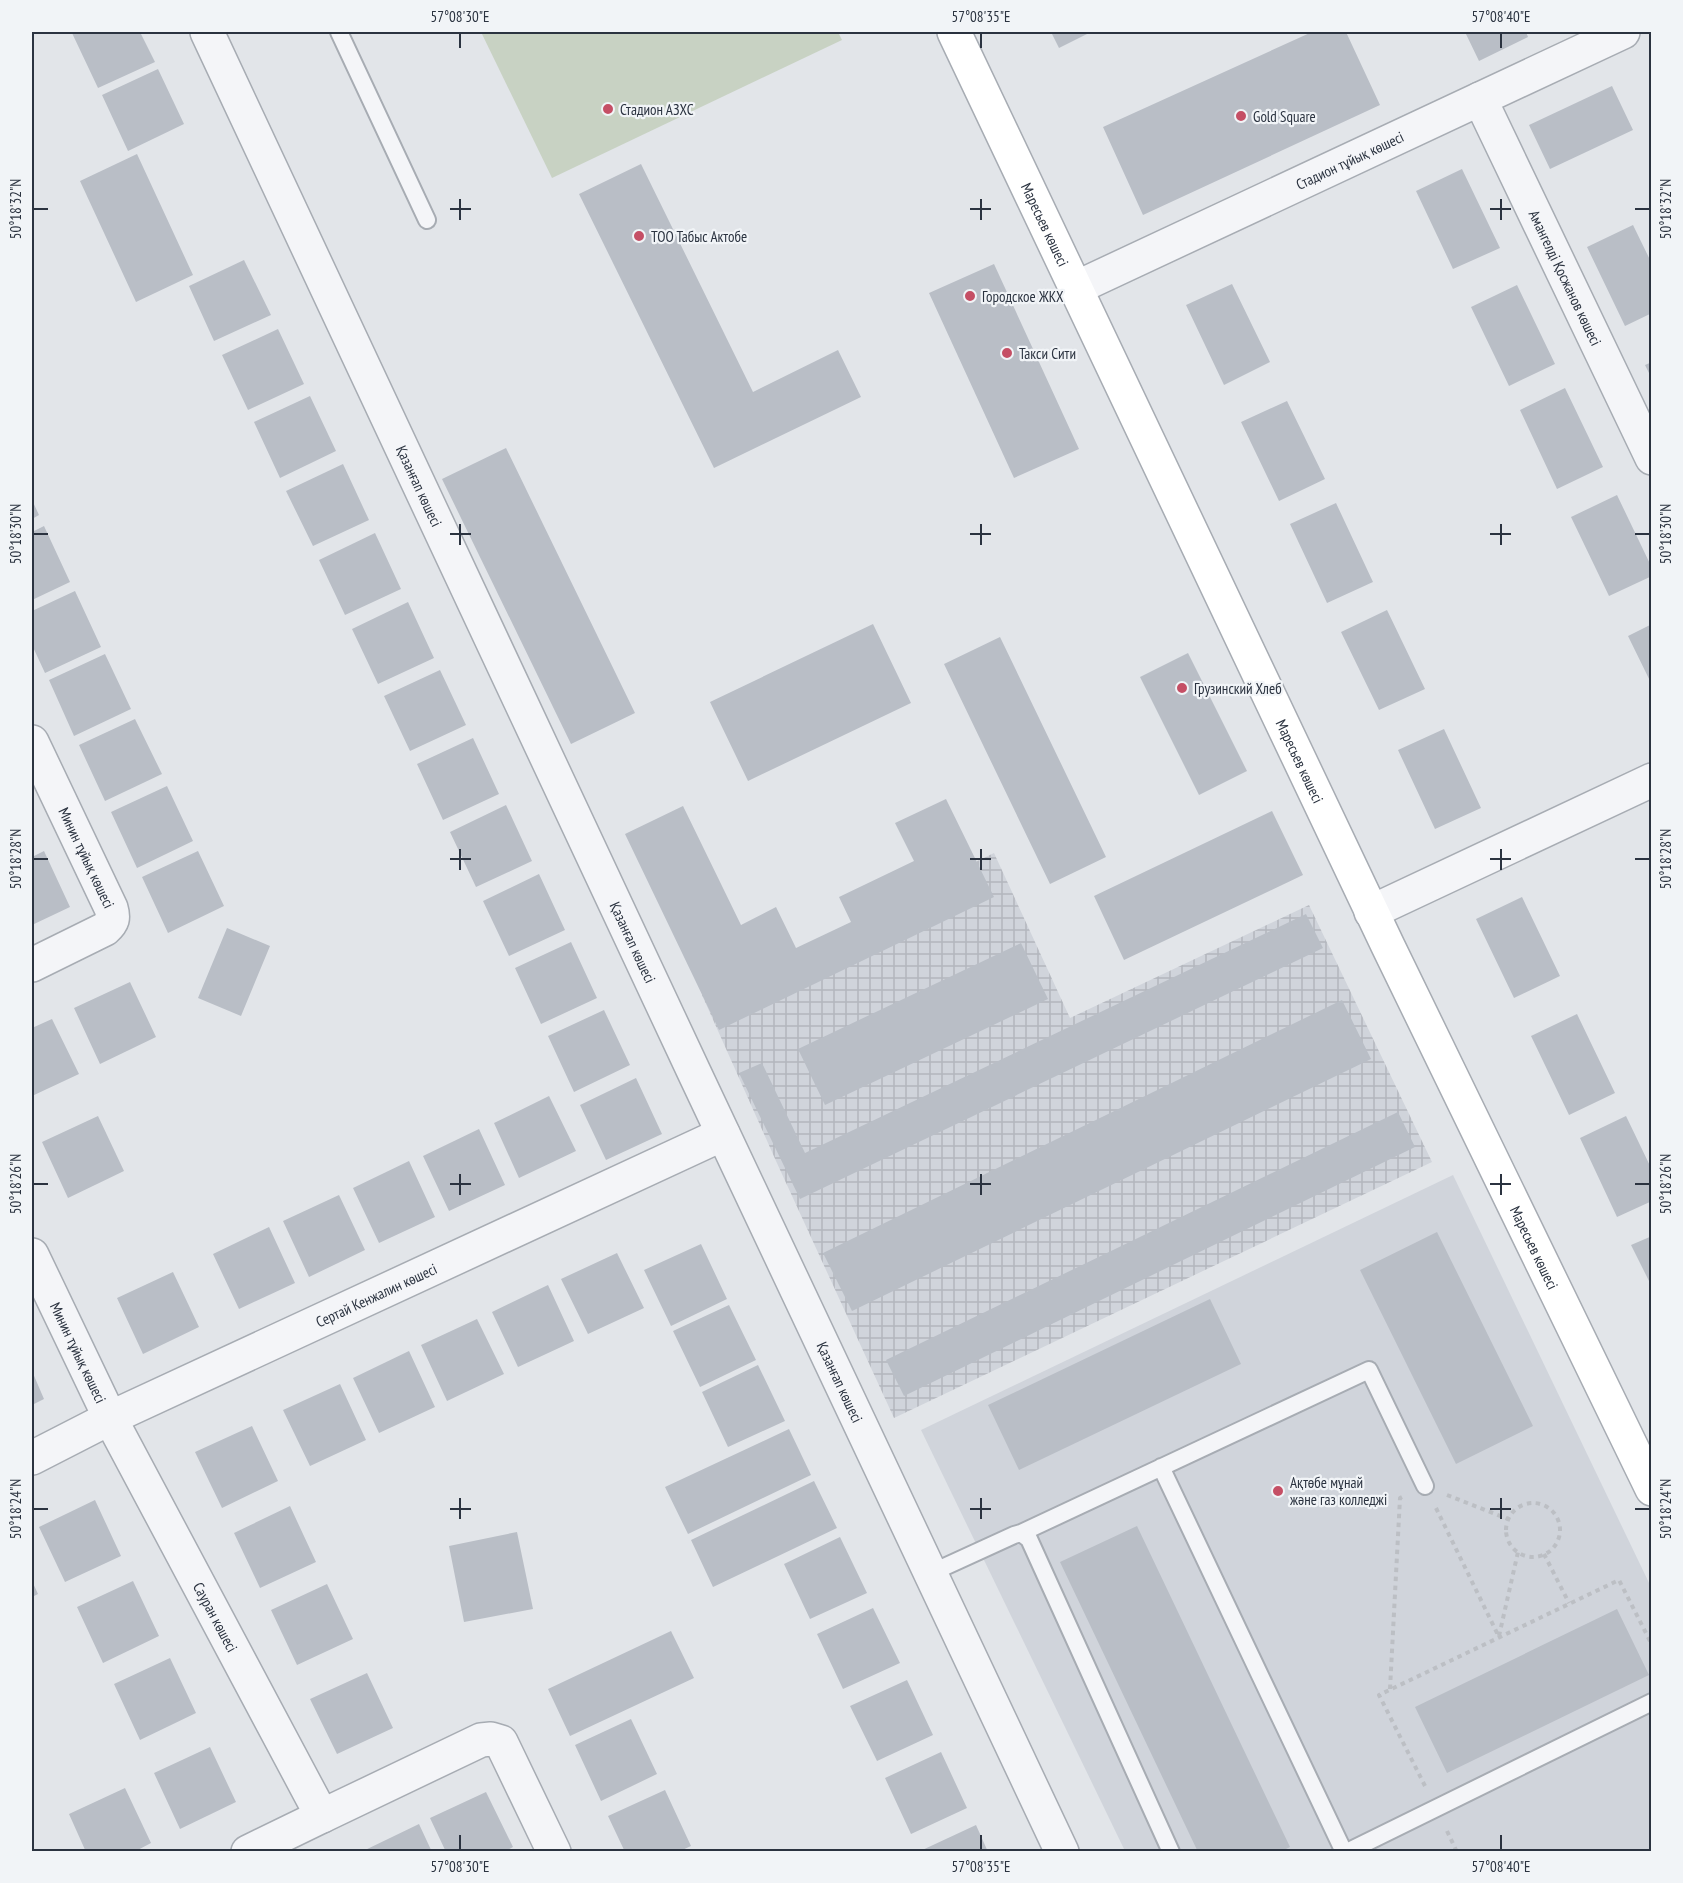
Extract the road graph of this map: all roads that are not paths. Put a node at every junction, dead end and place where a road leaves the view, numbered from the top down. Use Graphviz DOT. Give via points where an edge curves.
graph roads {
  1 [pos="207,32"];
  2 [pos="339,32"];
  3 [pos="954,32"];
  4 [pos="1623,32"];
  5 [pos="1480,99"];
  6 [pos="427,220"];
  7 [pos="1076,288"];
  8 [pos="1652,458"];
  9 [pos="32,742"];
  10 [pos="1652,780"];
  11 [pos="1371,912"];
  12 [pos="32,965"];
  13 [pos="723,1134"];
  14 [pos="32,1255"];
  15 [pos="110,1418"];
  16 [pos="32,1458"];
  17 [pos="1161,1467"];
  18 [pos="1425,1486"];
  19 [pos="1652,1490"];
  20 [pos="1021,1533"];
  21 [pos="931,1573"];
  22 [pos="1652,1702"];
  23 [pos="322,1816"];
  24 [pos="248,1851"];
  25 [pos="554,1851"];
  26 [pos="1062,1851"];
  27 [pos="1171,1851"];
  28 [pos="1345,1851"];
  1 -- 13 [label="street, Қазанғап көшесі"];
  2 -- 6 [label="lane"];
  3 -- 7 [label="main road, Маресьев көшесі"];
  4 -- 5 [label="street, Стадион тұйық көшесі"];
  5 -- 7 [label="street, Стадион тұйық көшесі"];
  5 -- 8 [label="street, Амангелді Қосжанов көшесі"];
  7 -- 11 [label="main road, Маресьев көшесі"];
  9 -- 12 [label="street, Минин тұйық көшесі" via="113,916 105,929"];
  10 -- 11 [label="street"];
  11 -- 19 [label="main road, Маресьев көшесі"];
  13 -- 15 [label="street, Сертай Кенжалин көшесі"];
  13 -- 21 [label="street, Қазанғап көшесі"];
  14 -- 15 [label="street, Минин тұйық көшесі"];
  15 -- 16 [label="street, Сертай Кенжалин көшесі"];
  15 -- 23 [label="street, Сауран көшесі"];
  17 -- 18 [label="lane" via="1369,1370"];
  17 -- 20 [label="lane"];
  17 -- 28 [label="lane"];
  20 -- 21 [label="lane"];
  20 -- 27 [label="lane" via="1029,1539"];
  21 -- 26 [label="street, Қазанғап көшесі"];
  22 -- 28 [label="lane"];
  23 -- 24 [label="street"];
  23 -- 25 [label="street" via="481,1740 491,1739 501,1742"];
}
